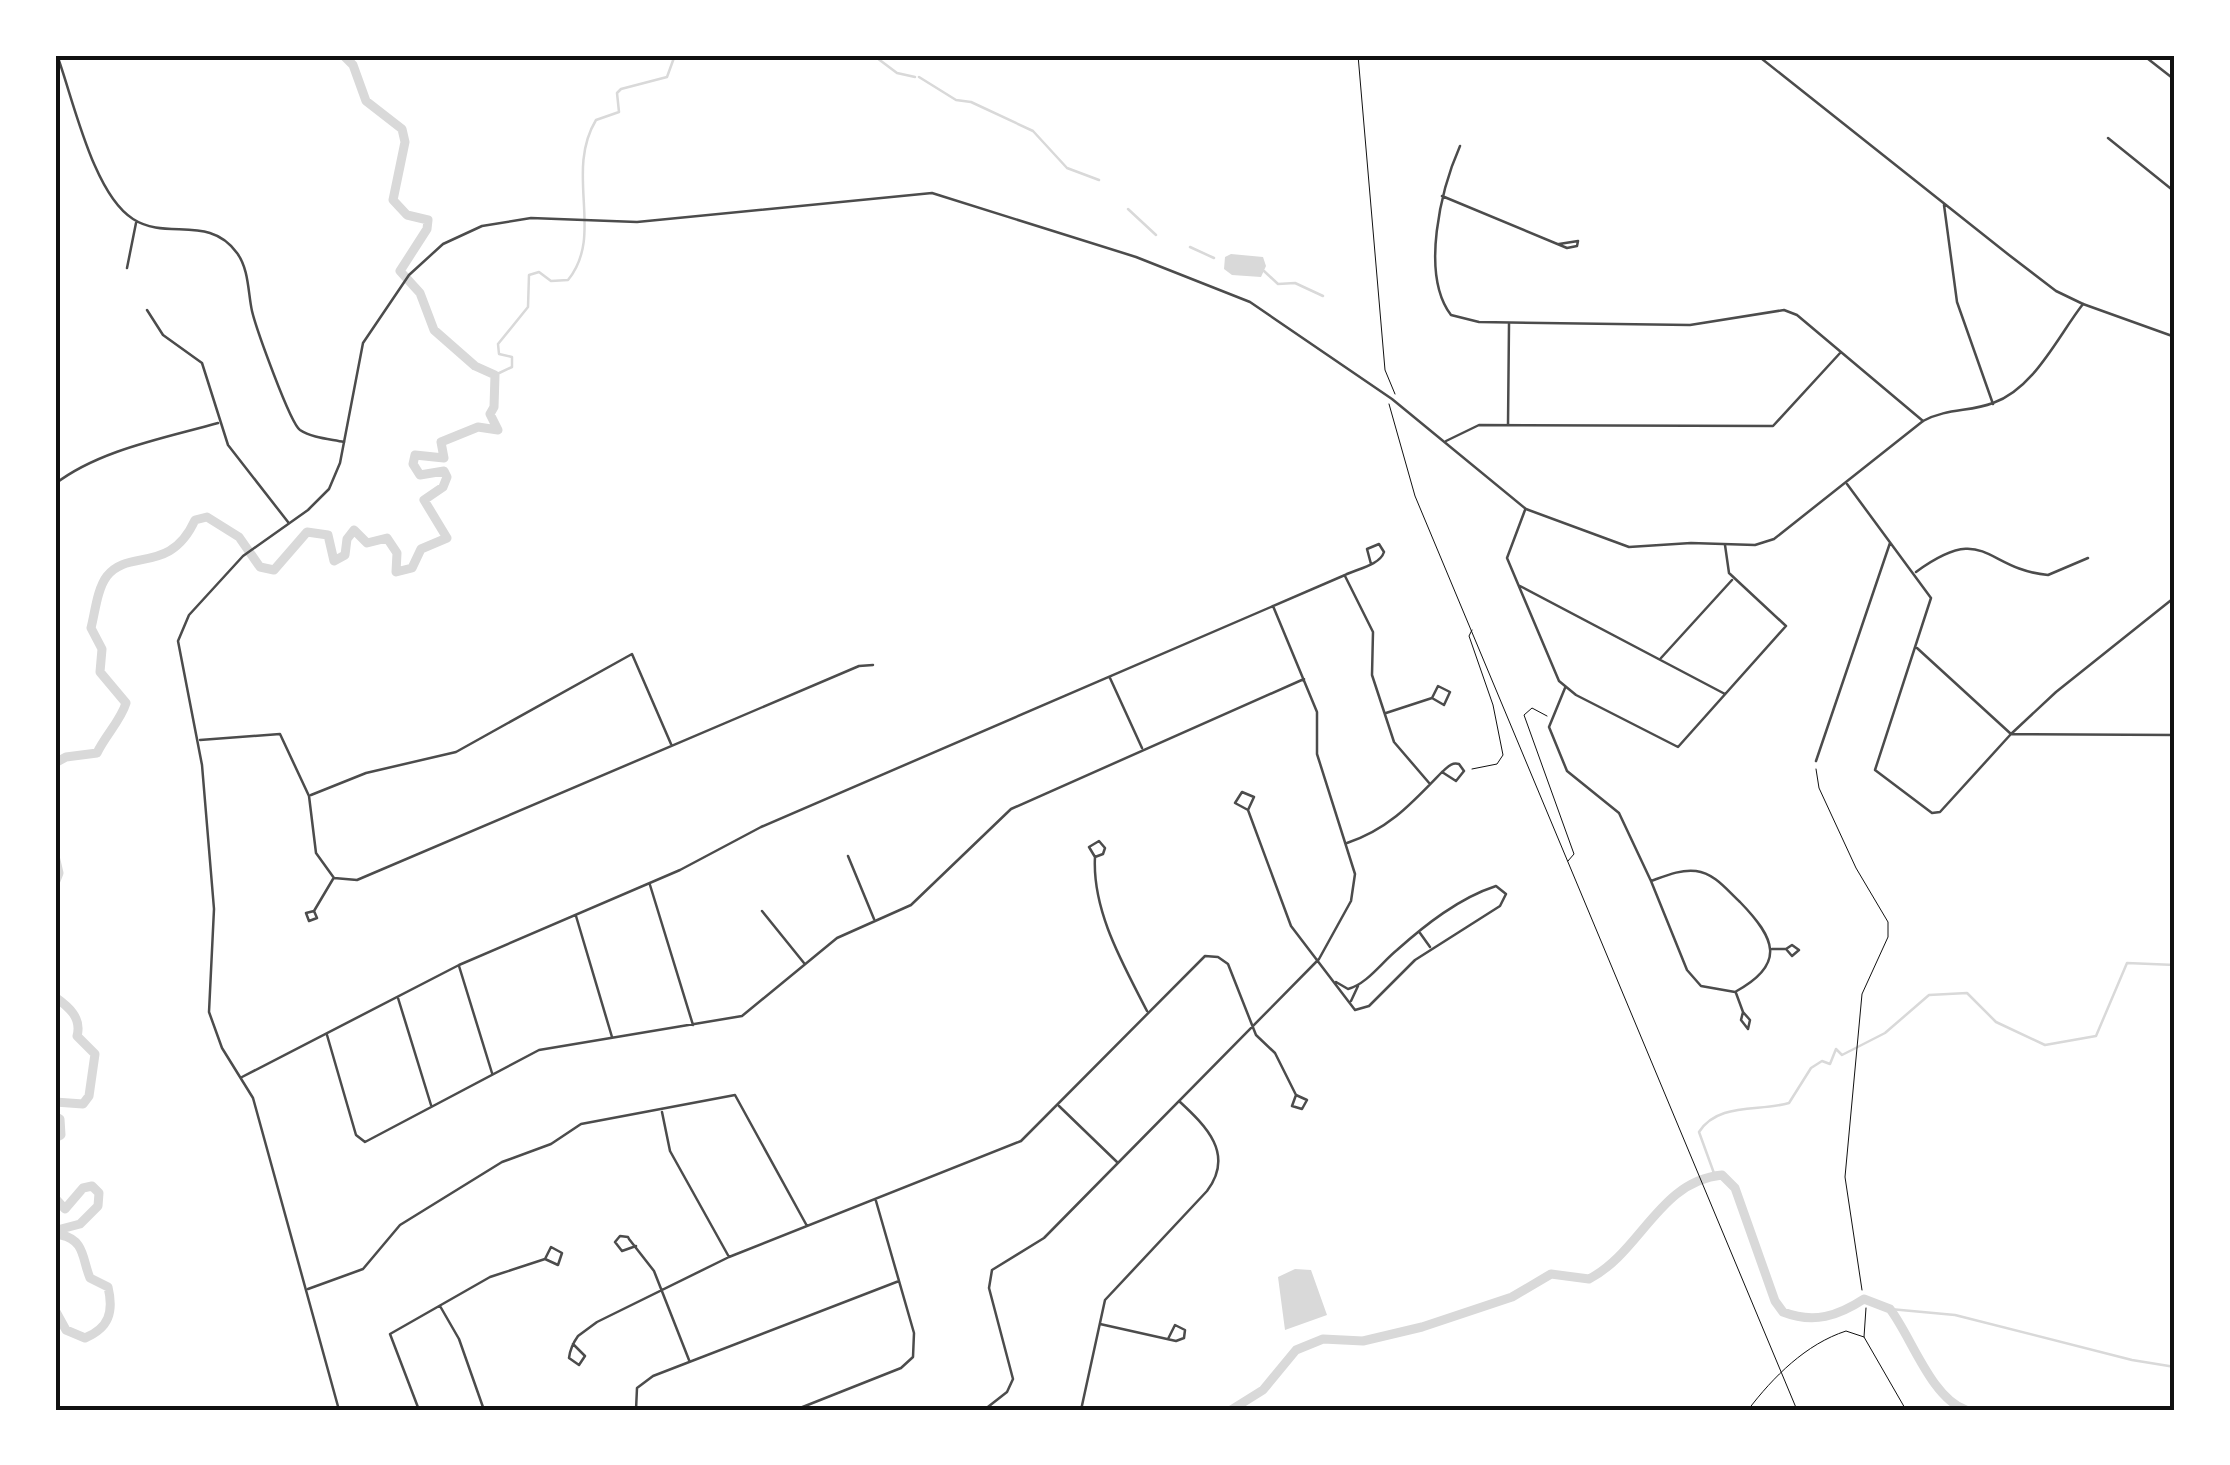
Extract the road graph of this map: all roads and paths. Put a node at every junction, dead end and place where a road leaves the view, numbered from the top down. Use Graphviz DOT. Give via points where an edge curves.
graph roads {
  1 [pos="57,55"];
  2 [pos="1358,55"];
  3 [pos="1756,55"];
  4 [pos="2142,55"];
  5 [pos="2175,80"];
  6 [pos="2108,138"];
  7 [pos="1460,146"];
  8 [pos="2175,192"];
  9 [pos="1441,196"];
  10 [pos="1944,204"];
  11 [pos="136,221"];
  12 [pos="1559,244"];
  13 [pos="127,268"];
  14 [pos="2084,304"];
  15 [pos="147,310"];
  16 [pos="1510,322"];
  17 [pos="2175,338"];
  18 [pos="1842,351"];
  19 [pos="1394,397"];
  20 [pos="1390,401"];
  21 [pos="1992,404"];
  22 [pos="1924,420"];
  23 [pos="220,422"];
  24 [pos="1508,425"];
  25 [pos="344,442"];
  26 [pos="1444,442"];
  27 [pos="55,484"];
  28 [pos="1846,484"];
  29 [pos="1526,508"];
  30 [pos="289,522"];
  31 [pos="1891,542"];
  32 [pos="1725,545"];
  33 [pos="2088,558"];
  34 [pos="1370,564"];
  35 [pos="1915,573"];
  36 [pos="1345,575"];
  37 [pos="1734,578"];
  38 [pos="1518,585"];
  39 [pos="2175,597"];
  40 [pos="1273,606"];
  41 [pos="1472,630"];
  42 [pos="1916,646"];
  43 [pos="1661,658"];
  44 [pos="873,665"];
  45 [pos="1109,677"];
  46 [pos="1304,679"];
  47 [pos="1565,688"];
  48 [pos="1727,694"];
  49 [pos="1432,698"];
  50 [pos="1385,714"];
  51 [pos="1550,718"];
  52 [pos="2011,734"];
  53 [pos="2175,735"];
  54 [pos="200,740"];
  55 [pos="672,746"];
  56 [pos="1142,748"];
  57 [pos="1816,761"];
  58 [pos="1464,770"];
  59 [pos="1442,772"];
  60 [pos="1430,784"];
  61 [pos="309,796"];
  62 [pos="1248,810"];
  63 [pos="1346,843"];
  64 [pos="848,856"];
  65 [pos="1095,857"];
  66 [pos="1568,861"];
  67 [pos="334,878"];
  68 [pos="1651,882"];
  69 [pos="649,884"];
  70 [pos="314,910"];
  71 [pos="762,911"];
  72 [pos="576,914"];
  73 [pos="876,921"];
  74 [pos="1419,932"];
  75 [pos="1431,948"];
  76 [pos="1770,949"];
  77 [pos="1786,949"];
  78 [pos="1319,959"];
  79 [pos="459,964"];
  80 [pos="805,964"];
  81 [pos="1336,982"];
  82 [pos="1359,985"];
  83 [pos="1736,992"];
  84 [pos="397,996"];
  85 [pos="1351,1006"];
  86 [pos="1148,1012"];
  87 [pos="1743,1012"];
  88 [pos="1252,1024"];
  89 [pos="693,1025"];
  90 [pos="326,1033"];
  91 [pos="612,1038"];
  92 [pos="492,1073"];
  93 [pos="242,1077"];
  94 [pos="1296,1095"];
  95 [pos="1178,1100"];
  96 [pos="1058,1105"];
  97 [pos="432,1106"];
  98 [pos="662,1110"];
  99 [pos="1118,1162"];
  100 [pos="876,1200"];
  101 [pos="807,1226"];
  102 [pos="636,1246"];
  103 [pos="729,1257"];
  104 [pos="545,1259"];
  105 [pos="898,1281"];
  106 [pos="662,1289"];
  107 [pos="307,1290"];
  108 [pos="1862,1290"];
  109 [pos="440,1306"];
  110 [pos="1866,1308"];
  111 [pos="1098,1324"];
  112 [pos="1864,1337"];
  113 [pos="1168,1339"];
  114 [pos="573,1344"];
  115 [pos="690,1362"];
  116 [pos="339,1410"];
  117 [pos="419,1410"];
  118 [pos="485,1410"];
  119 [pos="636,1410"];
  120 [pos="795,1410"];
  121 [pos="984,1410"];
  122 [pos="1081,1410"];
  123 [pos="1748,1410"];
  124 [pos="1796,1410"];
  125 [pos="1906,1410"];
  1 -- 11 [label="street" via="104,182"];
  2 -- 19 [label="path" via="1385,370"];
  3 -- 10 [label="street"];
  4 -- 5 [label="street"];
  6 -- 8 [label="street"];
  7 -- 9 [label="street"];
  9 -- 12 [label="street"];
  9 -- 16 [label="street" via="1443,305 1458,320"];
  10 -- 14 [label="street" via="2056,291"];
  10 -- 21 [label="street" via="1955,292"];
  11 -- 13 [label="street"];
  11 -- 25 [label="street" via="202,228 232,248 243,265 290,421 305,433"];
  14 -- 17 [label="street"];
  14 -- 21 [label="street" via="2019,388"];
  15 -- 23 [label="street" via="162,336 202,363"];
  16 -- 18 [label="street" via="1690,325 1784,310"];
  16 -- 24 [label="street"];
  18 -- 22 [label="street"];
  18 -- 24 [label="street" via="1784,419 1765,428"];
  20 -- 41 [label="path" via="1410,482"];
  21 -- 22 [label="street"];
  22 -- 28 [label="street"];
  23 -- 27 [label="street" via="127,451"];
  23 -- 30 [label="street" via="232,452"];
  24 -- 26 [label="street" via="1472,426"];
  25 -- 26 [label="street" via="361,346 434,250 482,226 546,218 638,222 910,193 957,199 1136,256 1250,302"];
  25 -- 30 [label="street" via="329,489"];
  26 -- 29 [label="street"];
  28 -- 31 [label="street"];
  28 -- 32 [label="street" via="1774,539"];
  29 -- 32 [label="street" via="1620,546"];
  29 -- 38 [label="street" via="1507,554"];
  30 -- 54 [label="street" via="244,555 189,615 178,638"];
  31 -- 35 [label="street"];
  31 -- 57 [label="street"];
  32 -- 37 [label="street" via="1726,568"];
  33 -- 35 [label="street" via="2048,575 1963,548"];
  34 -- 36 [label="street"];
  35 -- 42 [label="street" via="1931,598"];
  36 -- 40 [label="street"];
  36 -- 50 [label="street" via="1373,632 1372,675"];
  37 -- 43 [label="street"];
  37 -- 48 [label="street" via="1786,626"];
  38 -- 43 [label="street"];
  38 -- 47 [label="street"];
  39 -- 52 [label="street"];
  40 -- 45 [label="street"];
  40 -- 46 [label="street"];
  41 -- 58 [label="path" via="1503,755 1495,765"];
  41 -- 66 [label="path"];
  42 -- 52 [label="street"];
  42 -- 52 [label="street" via="1874,770 1936,814"];
  43 -- 48 [label="street"];
  44 -- 55 [label="street"];
  45 -- 56 [label="street"];
  45 -- 69 [label="street" via="761,827"];
  46 -- 56 [label="street"];
  46 -- 63 [label="street" via="1318,712 1319,762"];
  47 -- 48 [label="street" via="1678,747"];
  47 -- 51 [label="street"];
  49 -- 50 [label="street"];
  50 -- 60 [label="street" via="1400,753"];
  51 -- 66 [label="path" via="1532,708 1524,715 1574,854"];
  51 -- 68 [label="street" via="1567,772 1619,813"];
  52 -- 53 [label="street"];
  54 -- 61 [label="street" via="280,734"];
  54 -- 93 [label="street" via="214,909 208,1008 222,1048"];
  55 -- 61 [label="street" via="632,654 456,752 366,773"];
  55 -- 67 [label="street" via="381,872"];
  56 -- 73 [label="street" via="1010,809 911,905"];
  57 -- 108 [label="path" via="1819,788 1888,922 1888,937 1862,994 1845,1177"];
  58 -- 59 [label="street" via="1453,763"];
  58 -- 59 [label="street" via="1456,781"];
  59 -- 60 [label="street"];
  60 -- 63 [label="street" via="1381,831"];
  61 -- 67 [label="street" via="316,853"];
  62 -- 78 [label="street" via="1287,917"];
  63 -- 78 [label="street" via="1354,894"];
  64 -- 73 [label="street"];
  65 -- 86 [label="street" via="1103,915"];
  66 -- 124 [label="path"];
  67 -- 70 [label="street"];
  68 -- 76 [label="street" via="1685,871 1710,874 1764,926"];
  68 -- 83 [label="street" via="1693,978 1707,990"];
  69 -- 72 [label="street"];
  69 -- 89 [label="street"];
  71 -- 80 [label="street"];
  72 -- 79 [label="street"];
  72 -- 91 [label="street"];
  73 -- 80 [label="street" via="838,938"];
  74 -- 75 [label="street"];
  74 -- 75 [label="street" via="1488,889 1506,894 1500,906"];
  74 -- 82 [label="street"];
  75 -- 85 [label="street" via="1369,1006"];
  76 -- 77 [label="street"];
  76 -- 83 [label="street" via="1761,975"];
  78 -- 81 [label="street"];
  78 -- 88 [label="street"];
  79 -- 84 [label="street"];
  79 -- 92 [label="street"];
  80 -- 89 [label="street" via="742,1016"];
  81 -- 82 [label="street"];
  81 -- 85 [label="street"];
  82 -- 85 [label="street"];
  83 -- 87 [label="street"];
  84 -- 90 [label="street"];
  84 -- 97 [label="street"];
  86 -- 88 [label="street" via="1196,962 1212,955 1229,966"];
  86 -- 96 [label="street"];
  88 -- 94 [label="street" via="1278,1056"];
  88 -- 95 [label="street"];
  89 -- 91 [label="street"];
  90 -- 93 [label="street"];
  90 -- 97 [label="street" via="358,1138 376,1138"];
  91 -- 92 [label="street" via="539,1050"];
  92 -- 97 [label="street"];
  93 -- 107 [label="street"];
  95 -- 99 [label="street"];
  95 -- 111 [label="street" via="1214,1137 1216,1175 1114,1286"];
  96 -- 99 [label="street"];
  96 -- 100 [label="street" via="1021,1142"];
  98 -- 101 [label="street" via="734,1095"];
  98 -- 103 [label="street" via="670,1151"];
  98 -- 107 [label="street" via="582,1124 502,1162 400,1225 363,1269"];
  99 -- 121 [label="street" via="1040,1242 990,1274 1012,1379 1007,1392"];
  100 -- 101 [label="street"];
  100 -- 105 [label="street"];
  101 -- 103 [label="street"];
  102 -- 106 [label="street"];
  103 -- 106 [label="street"];
  104 -- 109 [label="street" via="496,1275"];
  105 -- 115 [label="street"];
  105 -- 120 [label="street" via="915,1340 911,1361"];
  106 -- 114 [label="street" via="592,1324"];
  106 -- 115 [label="street"];
  107 -- 116 [label="street"];
  109 -- 117 [label="street" via="390,1334"];
  109 -- 118 [label="street"];
  110 -- 112 [label="path"];
  111 -- 113 [label="street"];
  111 -- 122 [label="street"];
  112 -- 123 [label="path" via="1846,1331 1817,1343 1771,1380"];
  112 -- 125 [label="path"];
  115 -- 119 [label="street" via="641,1383 634,1393"];
}
